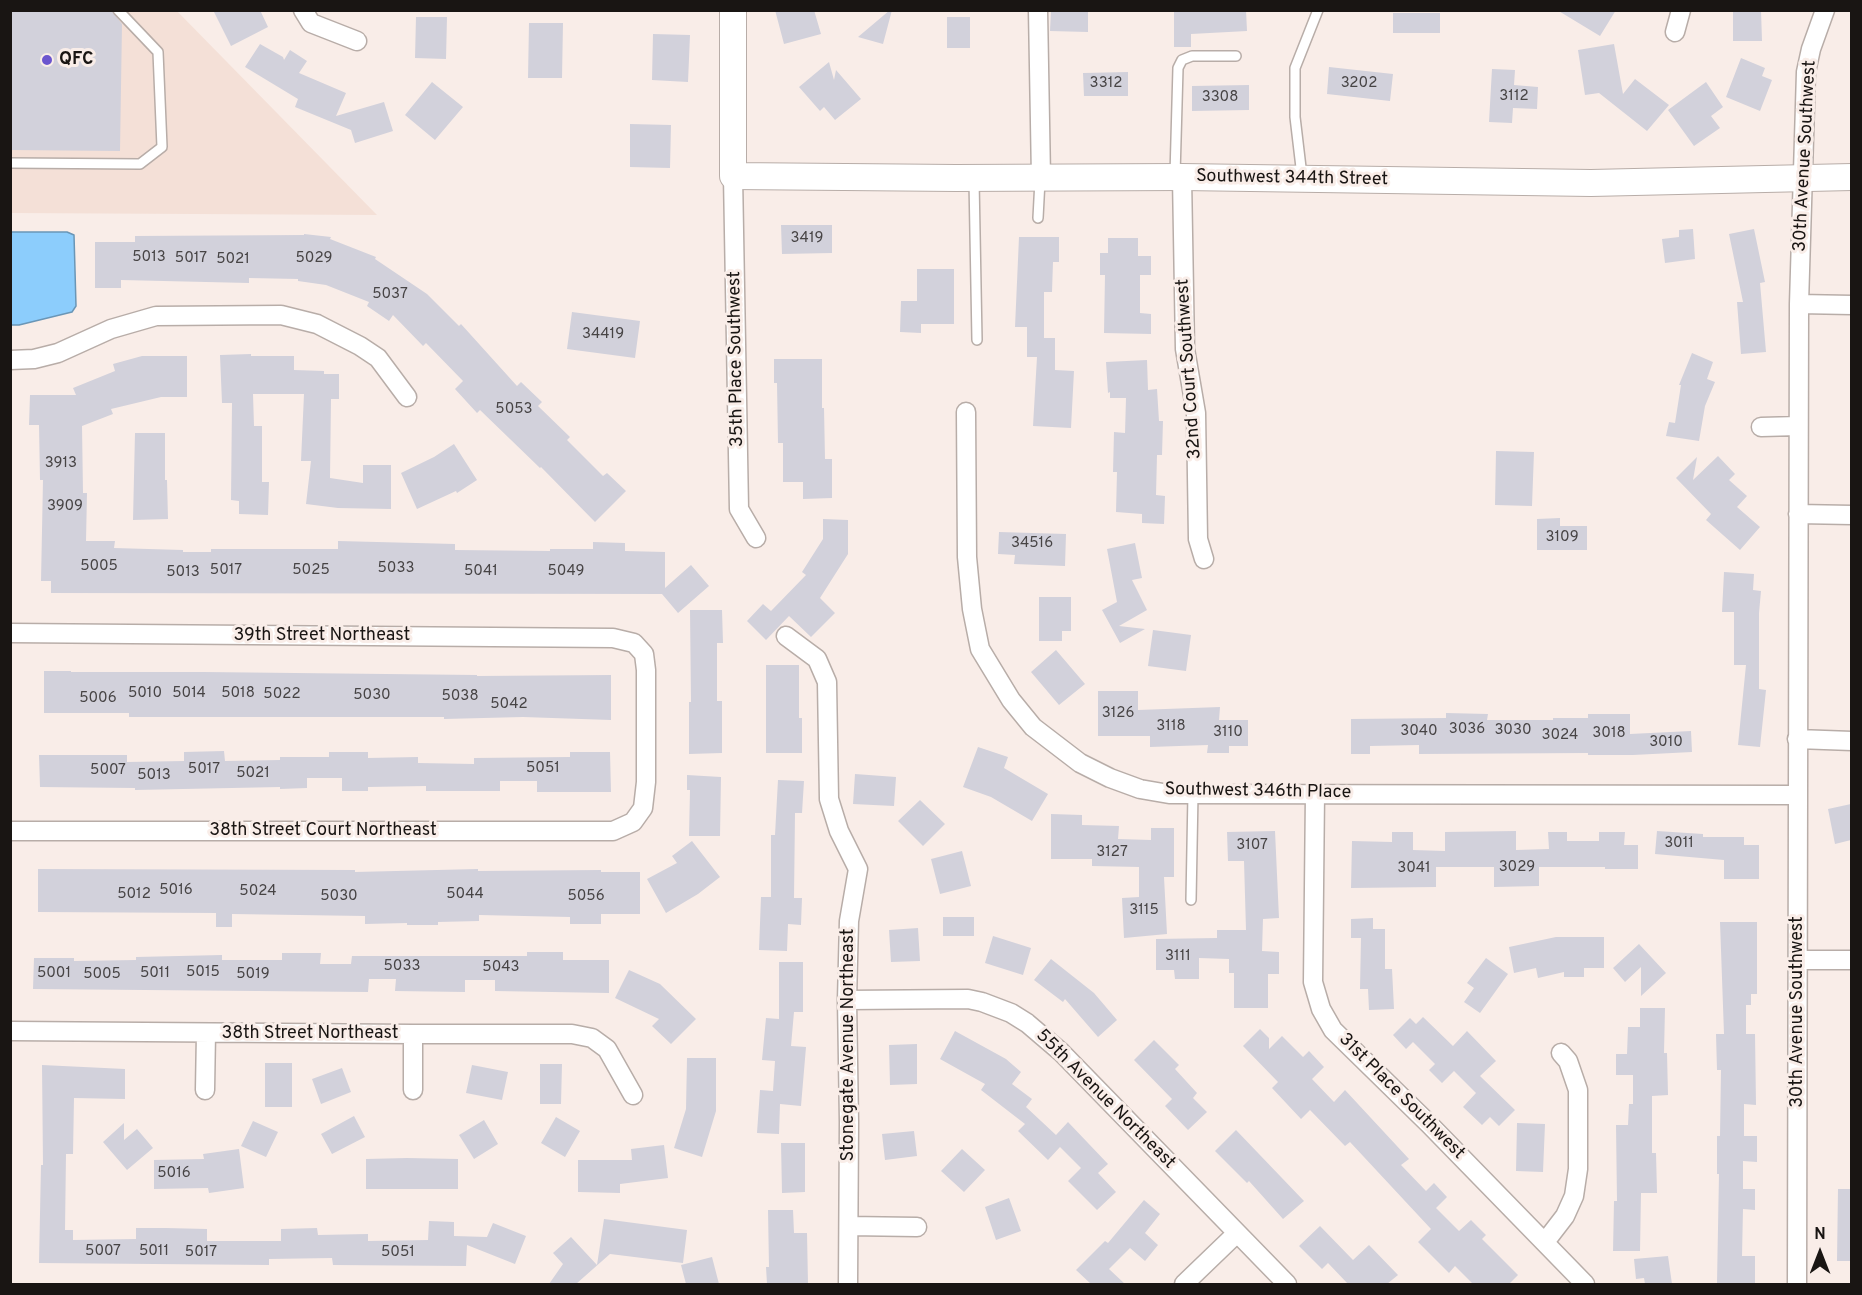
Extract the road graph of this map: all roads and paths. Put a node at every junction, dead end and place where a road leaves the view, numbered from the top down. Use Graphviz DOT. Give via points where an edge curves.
graph roads {
  1 [pos="118,10"];
  2 [pos="303,10"];
  3 [pos="734,10"];
  4 [pos="1038,10"];
  5 [pos="1318,10"];
  6 [pos="1681,10"];
  7 [pos="1825,10"];
  8 [pos="1676,32"];
  9 [pos="357,41"];
  10 [pos="1236,56"];
  11 [pos="10,163"];
  12 [pos="733,176"];
  13 [pos="1179,177"];
  14 [pos="1803,177"];
  15 [pos="1851,177"];
  16 [pos="974,178"];
  17 [pos="1041,178"];
  18 [pos="1302,179"];
  19 [pos="1038,218"];
  20 [pos="1799,304"];
  21 [pos="1851,305"];
  22 [pos="977,340"];
  23 [pos="10,360"];
  24 [pos="407,397"];
  25 [pos="966,412"];
  26 [pos="1798,426"];
  27 [pos="1761,427"];
  28 [pos="1798,514"];
  29 [pos="1851,515"];
  30 [pos="756,538"];
  31 [pos="1204,559"];
  32 [pos="10,633"];
  33 [pos="786,636"];
  34 [pos="1797,740"];
  35 [pos="1851,741"];
  36 [pos="1315,793"];
  37 [pos="1193,794"];
  38 [pos="1797,795"];
  39 [pos="633,822"];
  40 [pos="10,831"];
  41 [pos="1191,900"];
  42 [pos="1798,960"];
  43 [pos="1851,960"];
  44 [pos="847,1000"];
  45 [pos="10,1031"];
  46 [pos="206,1033"];
  47 [pos="413,1034"];
  48 [pos="1561,1053"];
  49 [pos="413,1089"];
  50 [pos="205,1090"];
  51 [pos="633,1095"];
  52 [pos="849,1226"];
  53 [pos="917,1227"];
  54 [pos="1237,1233"];
  55 [pos="1545,1242"];
  56 [pos="848,1284"];
  57 [pos="1184,1284"];
  58 [pos="1287,1284"];
  59 [pos="1586,1284"];
  60 [pos="1797,1284"];
  1 -- 11 [label="lane" via="158,52 162,147 140,164"];
  2 -- 9 [label="street" via="311,23"];
  3 -- 12 [label="street"];
  4 -- 17 [label="street"];
  5 -- 18 [label="lane" via="1295,68 1295,117"];
  6 -- 8 [label="street"];
  7 -- 14 [label="street, 30th Avenue Southwest" via="1806,72"];
  10 -- 13 [label="lane" via="1192,56 1182,60 1178,68"];
  12 -- 16 [label="street, Southwest 344th Street"];
  12 -- 30 [label="street, 35th Place Southwest" via="739,509"];
  13 -- 17 [label="street, Southwest 344th Street"];
  13 -- 18 [label="street, Southwest 344th Street"];
  13 -- 31 [label="street, 32nd Court Southwest" via="1185,349 1196,413 1198,539"];
  14 -- 15 [label="street, Southwest 344th Street"];
  14 -- 18 [label="street, Southwest 344th Street" via="1591,183"];
  14 -- 20 [label="street, 30th Avenue Southwest"];
  16 -- 17 [label="street, Southwest 344th Street"];
  16 -- 22 [label="lane"];
  17 -- 19 [label="lane"];
  20 -- 21 [label="street"];
  20 -- 26 [label="street, 30th Avenue Southwest"];
  23 -- 24 [label="street" via="58,354 111,329 156,316 281,315 318,324 360,346 378,358"];
  25 -- 37 [label="street, Southwest 346th Place" via="965,517 972,609 981,649 993,672 1033,727 1080,763 1140,789"];
  26 -- 27 [label="street"];
  26 -- 28 [label="street, 30th Avenue Southwest"];
  28 -- 29 [label="street"];
  28 -- 34 [label="street, 30th Avenue Southwest"];
  32 -- 39 [label="street, 39th Street Northeast" via="613,638 634,642 644,654 646,670 646,782 643,808"];
  33 -- 44 [label="street, Stonegate Avenue Northeast" via="817,659 827,682 829,799 839,831 858,869 849,921"];
  34 -- 35 [label="street"];
  34 -- 38 [label="street, 30th Avenue Southwest"];
  36 -- 37 [label="street, Southwest 346th Place"];
  36 -- 38 [label="street, Southwest 346th Place"];
  36 -- 55 [label="street, 31st Place Southwest" via="1313,981 1321,1009 1340,1036"];
  37 -- 41 [label="lane"];
  38 -- 42 [label="street, 30th Avenue Southwest"];
  39 -- 40 [label="street, 38th Street Court Northeast" via="613,831"];
  42 -- 43 [label="street"];
  42 -- 60 [label="street, 30th Avenue Southwest"];
  44 -- 52 [label="street, Stonegate Avenue Northeast"];
  44 -- 54 [label="street, 55th Avenue Northeast" via="968,999 1011,1013 1061,1052"];
  45 -- 46 [label="street, 38th Street Northeast"];
  46 -- 47 [label="street, 38th Street Northeast"];
  46 -- 50 [label="street, 38th Street Northeast"];
  47 -- 49 [label="street, 38th Street Northeast"];
  47 -- 51 [label="street, 38th Street Northeast" via="572,1034 592,1038 607,1049"];
  48 -- 55 [label="street" via="1568,1061 1578,1090 1578,1168 1574,1196"];
  52 -- 53 [label="street"];
  52 -- 56 [label="street, Stonegate Avenue Northeast"];
  54 -- 57 [label="street"];
  54 -- 58 [label="street, 55th Avenue Northeast"];
  55 -- 59 [label="street, 31st Place Southwest"];
}
